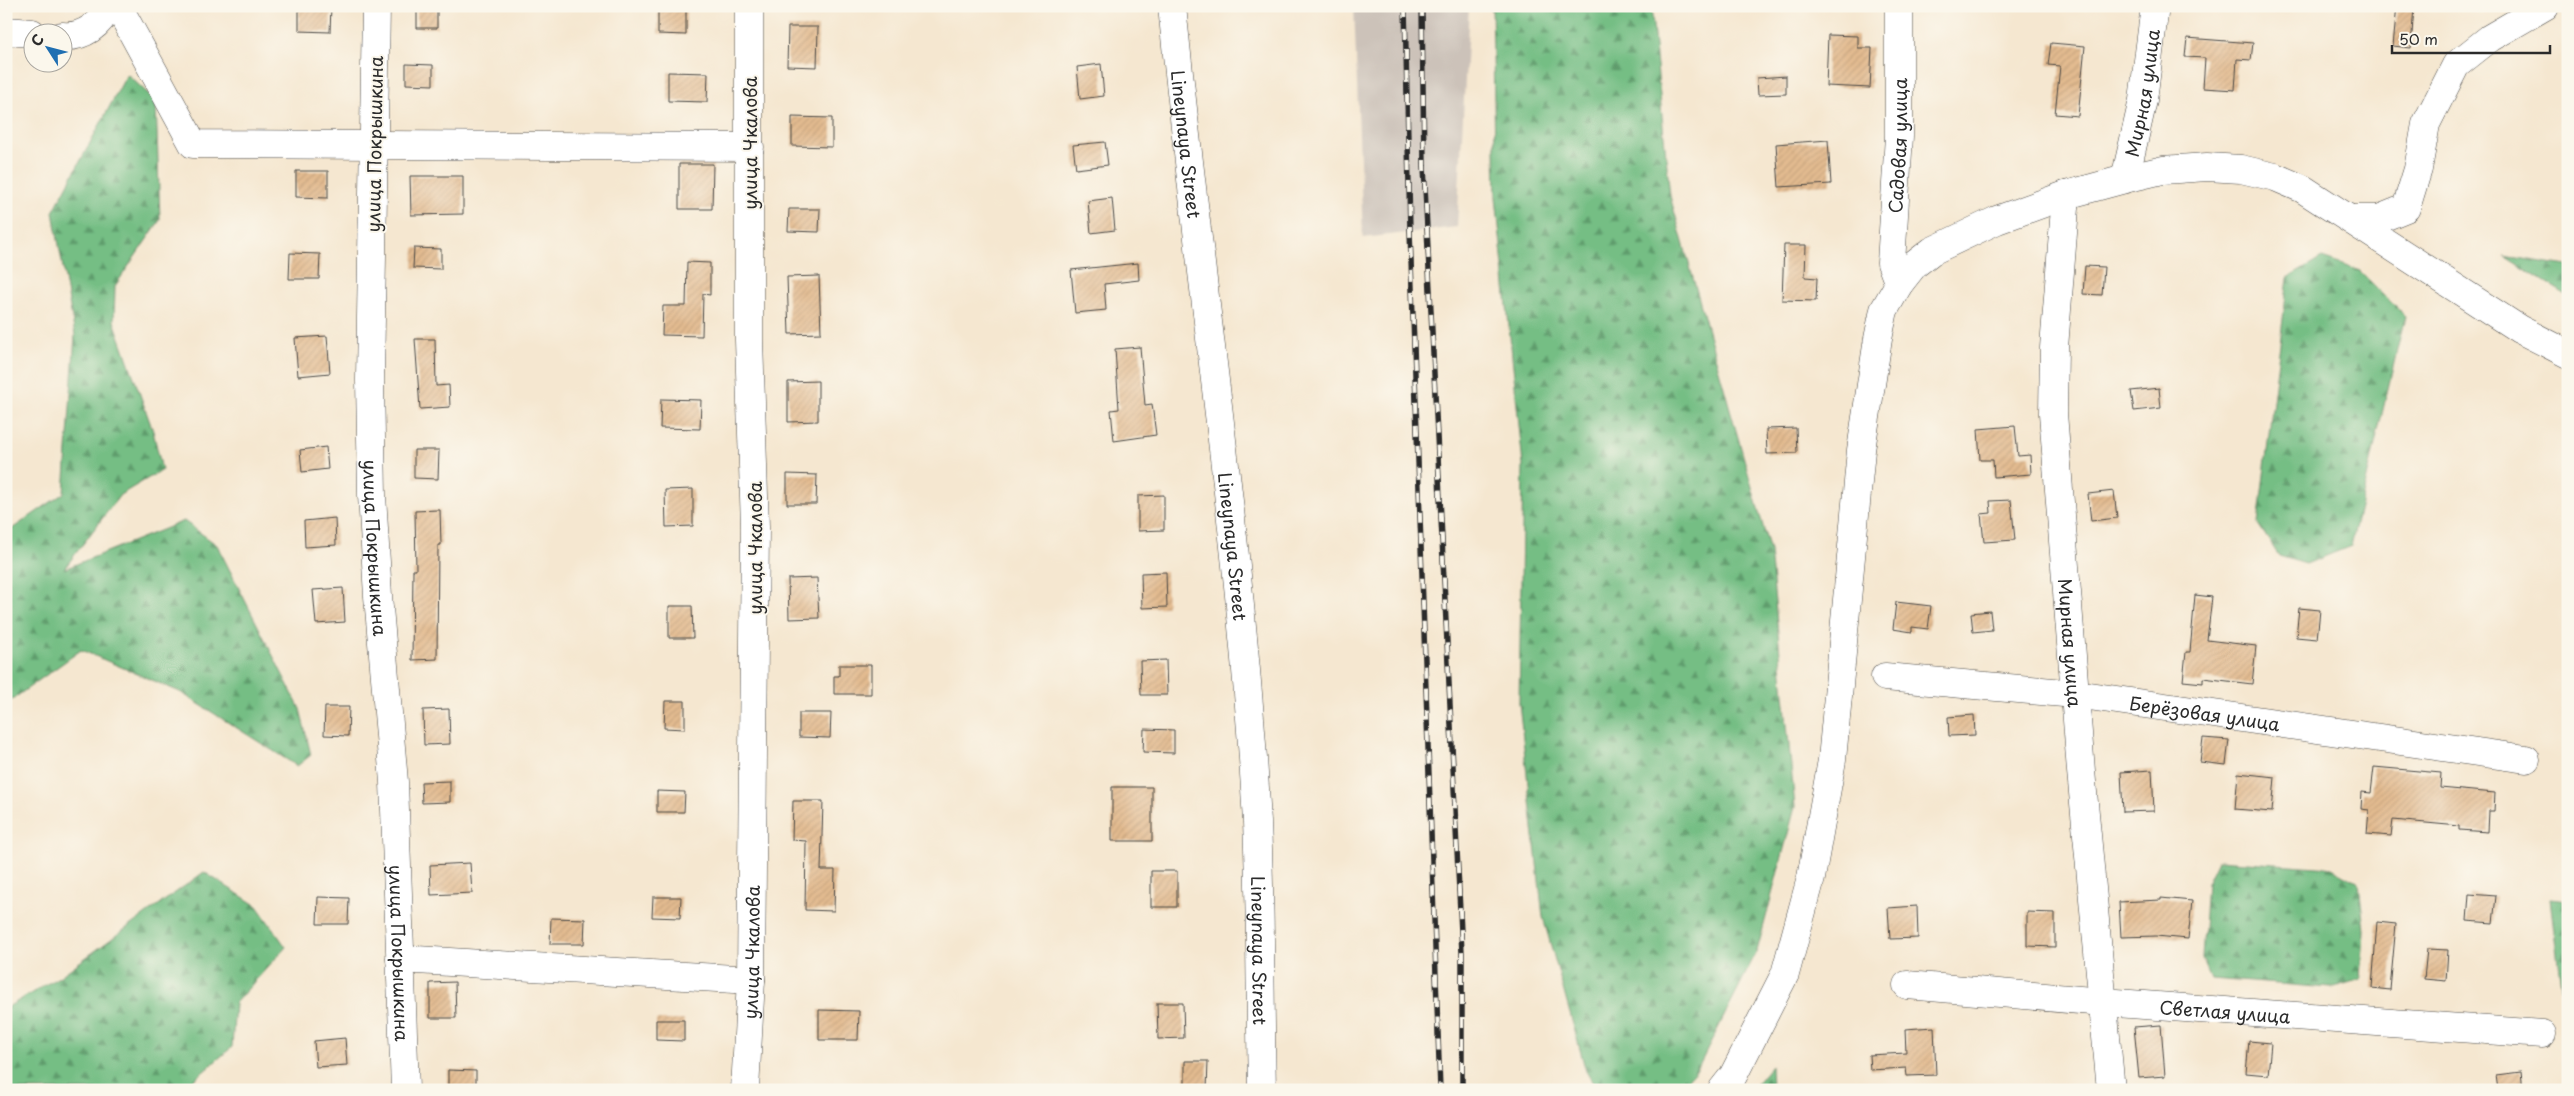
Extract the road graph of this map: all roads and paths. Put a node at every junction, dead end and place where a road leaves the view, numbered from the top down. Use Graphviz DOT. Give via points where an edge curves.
graph roads {
  1 [pos="108,6"];
  2 [pos="118,6"];
  3 [pos="376,6"];
  4 [pos="749,6"];
  5 [pos="1172,6"];
  6 [pos="1899,6"];
  7 [pos="2155,6"];
  8 [pos="2545,6"];
  9 [pos="6,31"];
  10 [pos="22,32"];
  11 [pos="72,38"];
  12 [pos="375,147"];
  13 [pos="750,147"];
  14 [pos="2125,179"];
  15 [pos="2066,195"];
  16 [pos="2351,219"];
  17 [pos="1899,284"];
  18 [pos="2568,354"];
  19 [pos="1884,677"];
  20 [pos="2075,694"];
  21 [pos="2526,758"];
  22 [pos="400,959"];
  23 [pos="751,980"];
  24 [pos="1907,985"];
  25 [pos="2103,1002"];
  26 [pos="2542,1034"];
  27 [pos="405,1090"];
  28 [pos="745,1090"];
  29 [pos="1262,1090"];
  30 [pos="1722,1090"];
  31 [pos="2111,1090"];
  1 -- 11 [label="street" via="103,20"];
  2 -- 12 [label="street" via="194,144"];
  3 -- 12 [label="street, улица Покрышкина"];
  4 -- 13 [label="street, улица Чкалова"];
  5 -- 29 [label="street, Lineynaya Street" via="1222,426 1241,625 1257,823"];
  6 -- 17 [label="street, Садовая улица" via="1899,136 1891,263"];
  7 -- 14 [label="street, Мирная улица" via="2143,100"];
  8 -- 16 [label="street" via="2490,38 2456,65 2426,124 2418,169 2406,208 2379,219"];
  9 -- 10 [label="street"];
  12 -- 13 [label="street"];
  12 -- 22 [label="street, улица Покрышкина" via="370,380 372,495 394,782"];
  13 -- 23 [label="street, улица Чкалова" via="749,340 755,527"];
  14 -- 15 [label="street"];
  14 -- 16 [label="street" via="2163,170 2241,169 2275,177 2303,189"];
  15 -- 17 [label="street" via="1997,220 1932,251 1914,265"];
  15 -- 20 [label="street, Мирная улица" via="2054,348 2053,413"];
  16 -- 18 [label="street" via="2519,329"];
  17 -- 30 [label="street" via="1884,310 1861,450 1832,760 1811,878 1785,974 1733,1076"];
  19 -- 20 [label="street, Берёзовая улица"];
  20 -- 21 [label="street, Берёзовая улица"];
  20 -- 25 [label="street, Мирная улица"];
  22 -- 23 [label="street"];
  22 -- 27 [label="street, улица Покрышкина"];
  23 -- 28 [label="street, улица Чкалова"];
  24 -- 25 [label="street, Светлая улица"];
  25 -- 26 [label="street, Светлая улица"];
  25 -- 31 [label="street, Мирная улица"];
}
